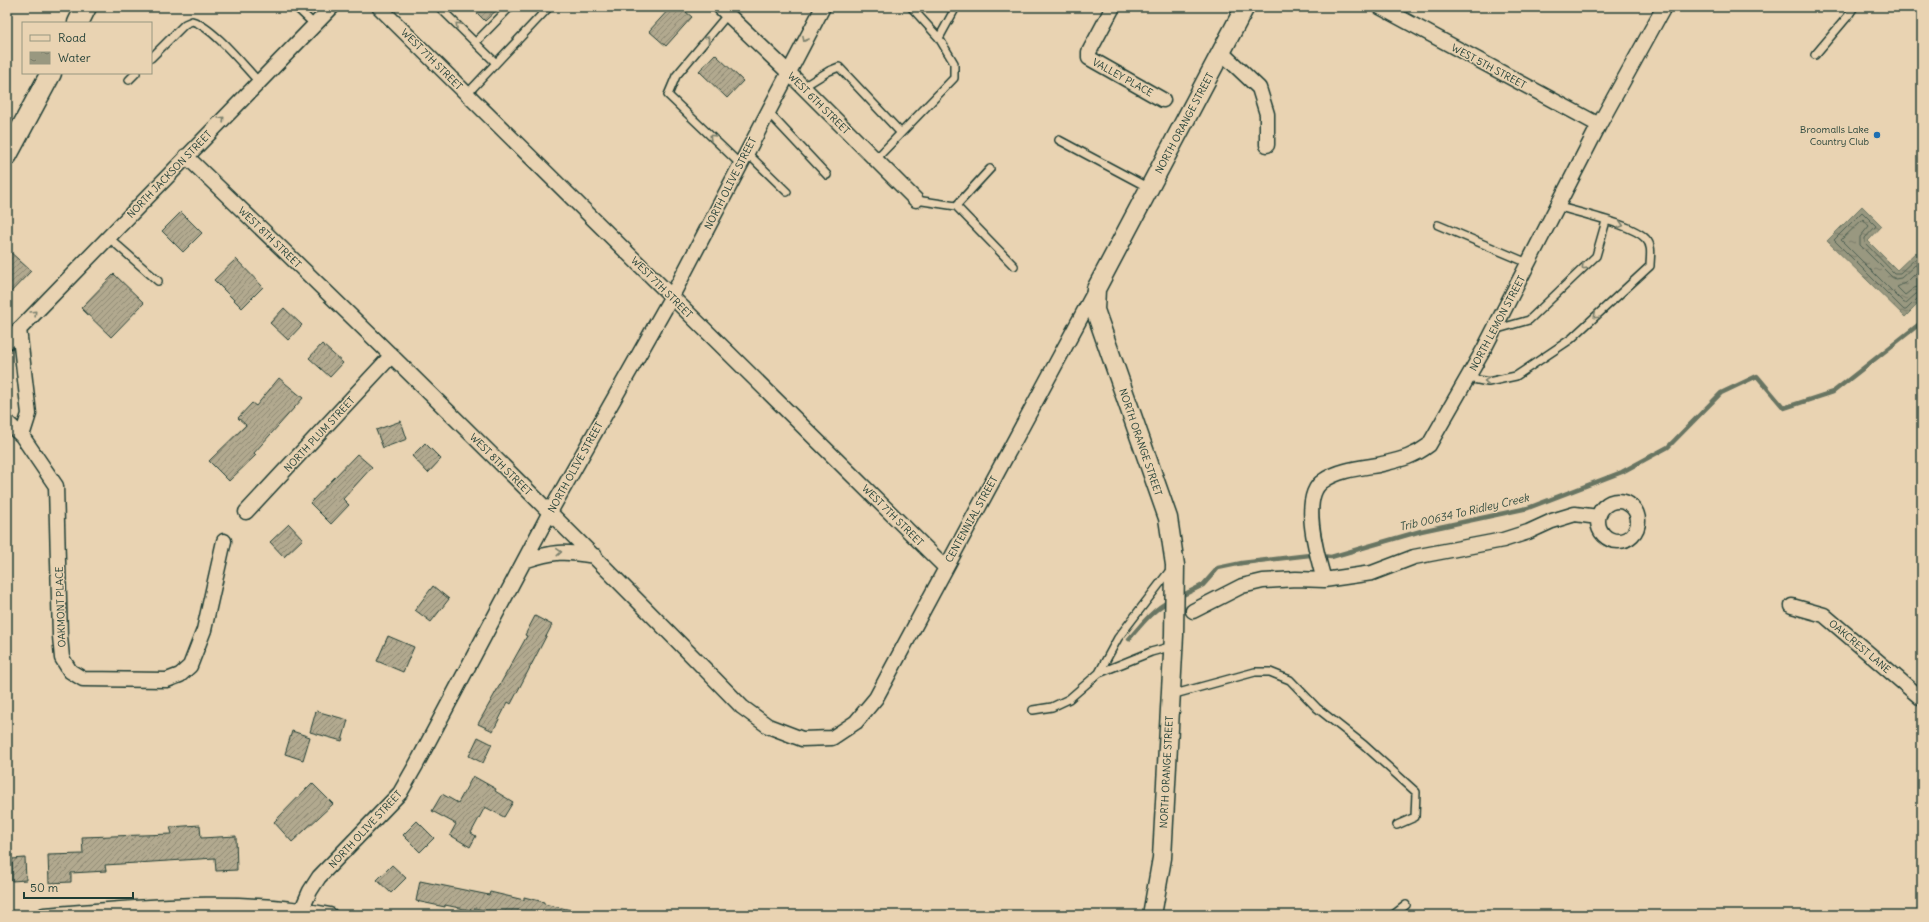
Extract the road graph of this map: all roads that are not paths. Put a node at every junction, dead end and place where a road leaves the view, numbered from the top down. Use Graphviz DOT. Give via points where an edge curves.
graph roads {
  1 [pos="86,7"];
  2 [pos="296,7"];
  3 [pos="332,7"];
  4 [pos="379,7"];
  5 [pos="439,7"];
  6 [pos="510,7"];
  7 [pos="549,7"];
  8 [pos="823,7"];
  9 [pos="911,7"];
  10 [pos="956,7"];
  11 [pos="1113,7"];
  12 [pos="1245,7"];
  13 [pos="1380,7"];
  14 [pos="1664,7"];
  15 [pos="1854,7"];
  16 [pos="724,10"];
  17 [pos="78,22"];
  18 [pos="315,25"];
  19 [pos="939,38"];
  20 [pos="476,42"];
  21 [pos="1221,52"];
  22 [pos="1815,54"];
  23 [pos="152,57"];
  24 [pos="496,63"];
  25 [pos="788,72"];
  26 [pos="50,74"];
  27 [pos="135,74"];
  28 [pos="129,80"];
  29 [pos="259,82"];
  30 [pos="803,87"];
  31 [pos="467,94"];
  32 [pos="1163,100"];
  33 [pos="767,111"];
  34 [pos="1599,125"];
  35 [pos="901,133"];
  36 [pos="1059,140"];
  37 [pos="1267,145"];
  38 [pos="7,155"];
  39 [pos="186,156"];
  40 [pos="743,158"];
  41 [pos="875,160"];
  42 [pos="990,169"];
  43 [pos="827,175"];
  44 [pos="1149,188"];
  45 [pos="787,192"];
  46 [pos="916,200"];
  47 [pos="956,206"];
  48 [pos="1557,206"];
  49 [pos="1606,221"];
  50 [pos="1438,225"];
  51 [pos="108,237"];
  52 [pos="1528,263"];
  53 [pos="1014,266"];
  54 [pos="158,281"];
  55 [pos="1096,289"];
  56 [pos="672,296"];
  57 [pos="19,329"];
  58 [pos="1494,330"];
  59 [pos="7,342"];
  60 [pos="392,355"];
  61 [pos="1468,378"];
  62 [pos="7,422"];
  63 [pos="22,436"];
  64 [pos="246,512"];
  65 [pos="550,512"];
  66 [pos="1598,518"];
  67 [pos="224,541"];
  68 [pos="595,556"];
  69 [pos="524,561"];
  70 [pos="1175,565"];
  71 [pos="945,567"];
  72 [pos="1324,580"];
  73 [pos="1792,606"];
  74 [pos="1193,611"];
  75 [pos="1173,646"];
  76 [pos="1099,673"];
  77 [pos="1169,696"];
  78 [pos="1922,699"];
  79 [pos="1033,710"];
  80 [pos="832,738"];
  81 [pos="1398,825"];
  82 [pos="1406,905"];
  83 [pos="302,909"];
  84 [pos="44,915"];
  85 [pos="330,915"];
  86 [pos="1152,915"];
  87 [pos="1393,915"];
  1 -- 17 [label="main road"];
  2 -- 18 [label="lane"];
  3 -- 18 [label="street, NORTH JACKSON STREET"];
  4 -- 31 [label="street, WEST 7TH STREET"];
  20 -- 5 [label="lane, one-way"];
  6 -- 20 [label="lane"];
  7 -- 24 [label="lane"];
  8 -- 25 [label="street, NORTH OLIVE STREET, one-way"];
  9 -- 19 [label="lane"];
  10 -- 19 [label="lane"];
  11 -- 32 [label="street, VALLEY PLACE" via="1089,52 1089,58"];
  12 -- 21 [label="street, NORTH ORANGE STREET"];
  13 -- 34 [label="street, WEST 5TH STREET"];
  14 -- 34 [label="street, NORTH LEMON STREET"];
  15 -- 22 [label="lane"];
  16 -- 25 [label="street, WEST 6TH STREET"];
  40 -- 16 [label="lane, one-way" via="668,95 676,76"];
  18 -- 29 [label="street, NORTH JACKSON STREET"];
  19 -- 35 [label="lane" via="954,62 954,78"];
  20 -- 24 [label="lane"];
  21 -- 37 [label="street" via="1259,88 1268,114"];
  21 -- 44 [label="street, NORTH ORANGE STREET"];
  23 -- 29 [label="lane" via="185,24 192,21 199,23 226,47"];
  24 -- 31 [label="lane"];
  25 -- 30 [label="street, WEST 6TH STREET"];
  25 -- 33 [label="street, NORTH OLIVE STREET"];
  26 -- 38 [label="main road"];
  27 -- 28 [label="lane"];
  39 -- 29 [label="street, NORTH JACKSON STREET, one-way"];
  30 -- 35 [label="lane" via="829,71 839,68"];
  30 -- 41 [label="street, WEST 6TH STREET"];
  31 -- 56 [label="street, WEST 7TH STREET"];
  33 -- 40 [label="street, NORTH OLIVE STREET"];
  33 -- 43 [label="lane"];
  34 -- 48 [label="street, NORTH LEMON STREET"];
  35 -- 41 [label="lane"];
  36 -- 44 [label="lane"];
  39 -- 51 [label="street, NORTH JACKSON STREET"];
  39 -- 60 [label="street, WEST 8TH STREET"];
  40 -- 45 [label="lane"];
  40 -- 56 [label="street, NORTH OLIVE STREET"];
  41 -- 46 [label="street, WEST 6TH STREET"];
  42 -- 47 [label="lane"];
  44 -- 55 [label="street, NORTH ORANGE STREET"];
  46 -- 47 [label="lane"];
  47 -- 53 [label="lane"];
  48 -- 49 [label="lane"];
  48 -- 52 [label="street, NORTH LEMON STREET"];
  49 -- 58 [label="lane, one-way" via="1596,256 1529,320"];
  49 -- 61 [label="lane, one-way" via="1631,228 1647,239 1650,247 1650,266 1571,339 1516,376 1488,382"];
  50 -- 52 [label="lane"];
  51 -- 54 [label="lane"];
  57 -- 51 [label="street, NORTH JACKSON STREET, one-way"];
  52 -- 58 [label="street, NORTH LEMON STREET"];
  55 -- 70 [label="street, NORTH ORANGE STREET" via="1094,310 1168,518"];
  55 -- 71 [label="street, CENTENNIAL STREET"];
  56 -- 65 [label="street, NORTH OLIVE STREET"];
  56 -- 71 [label="street, WEST 7TH STREET"];
  57 -- 59 [label="street, NORTH JACKSON STREET"];
  57 -- 63 [label="street" via="29,414"];
  58 -- 61 [label="street, NORTH LEMON STREET"];
  60 -- 64 [label="street, NORTH PLUM STREET"];
  60 -- 65 [label="street, WEST 8TH STREET"];
  61 -- 72 [label="street, NORTH LEMON STREET" via="1429,445 1416,455 1340,473 1322,481 1313,494 1311,510 1314,539"];
  62 -- 63 [label="street, OAKMONT PLACE"];
  63 -- 67 [label="street, OAKMONT PLACE" via="56,486 62,658 70,671 83,679 167,680 180,675 190,666 204,630"];
  65 -- 68 [label="street, WEST 8TH STREET"];
  65 -- 69 [label="street, NORTH OLIVE STREET"];
  66 -- 72 [label="street" via="1575,514 1503,540 1414,557 1372,573"];
  69 -- 68 [label="street, one-way" via="555,552"];
  68 -- 80 [label="street, WEST 8TH STREET" via="742,707 768,726 802,739"];
  69 -- 83 [label="street, NORTH OLIVE STREET" via="400,793 319,877"];
  70 -- 75 [label="street, NORTH ORANGE STREET"];
  70 -- 76 [label="lane" via="1118,638"];
  71 -- 80 [label="street, CENTENNIAL STREET" via="876,698 856,722"];
  72 -- 74 [label="street" via="1263,581 1242,586"];
  73 -- 78 [label="street, OAKCREST LANE" via="1824,615"];
  75 -- 76 [label="lane"];
  75 -- 77 [label="street, NORTH ORANGE STREET"];
  76 -- 79 [label="lane" via="1069,699 1052,707"];
  77 -- 81 [label="lane" via="1255,672 1270,672 1290,680 1317,708 1364,745 1416,792 1415,817"];
  77 -- 86 [label="street, NORTH ORANGE STREET" via="1162,858"];
  82 -- 87 [label="lane"];
  83 -- 84 [label="street" via="204,905"];
  83 -- 85 [label="street"];
}
